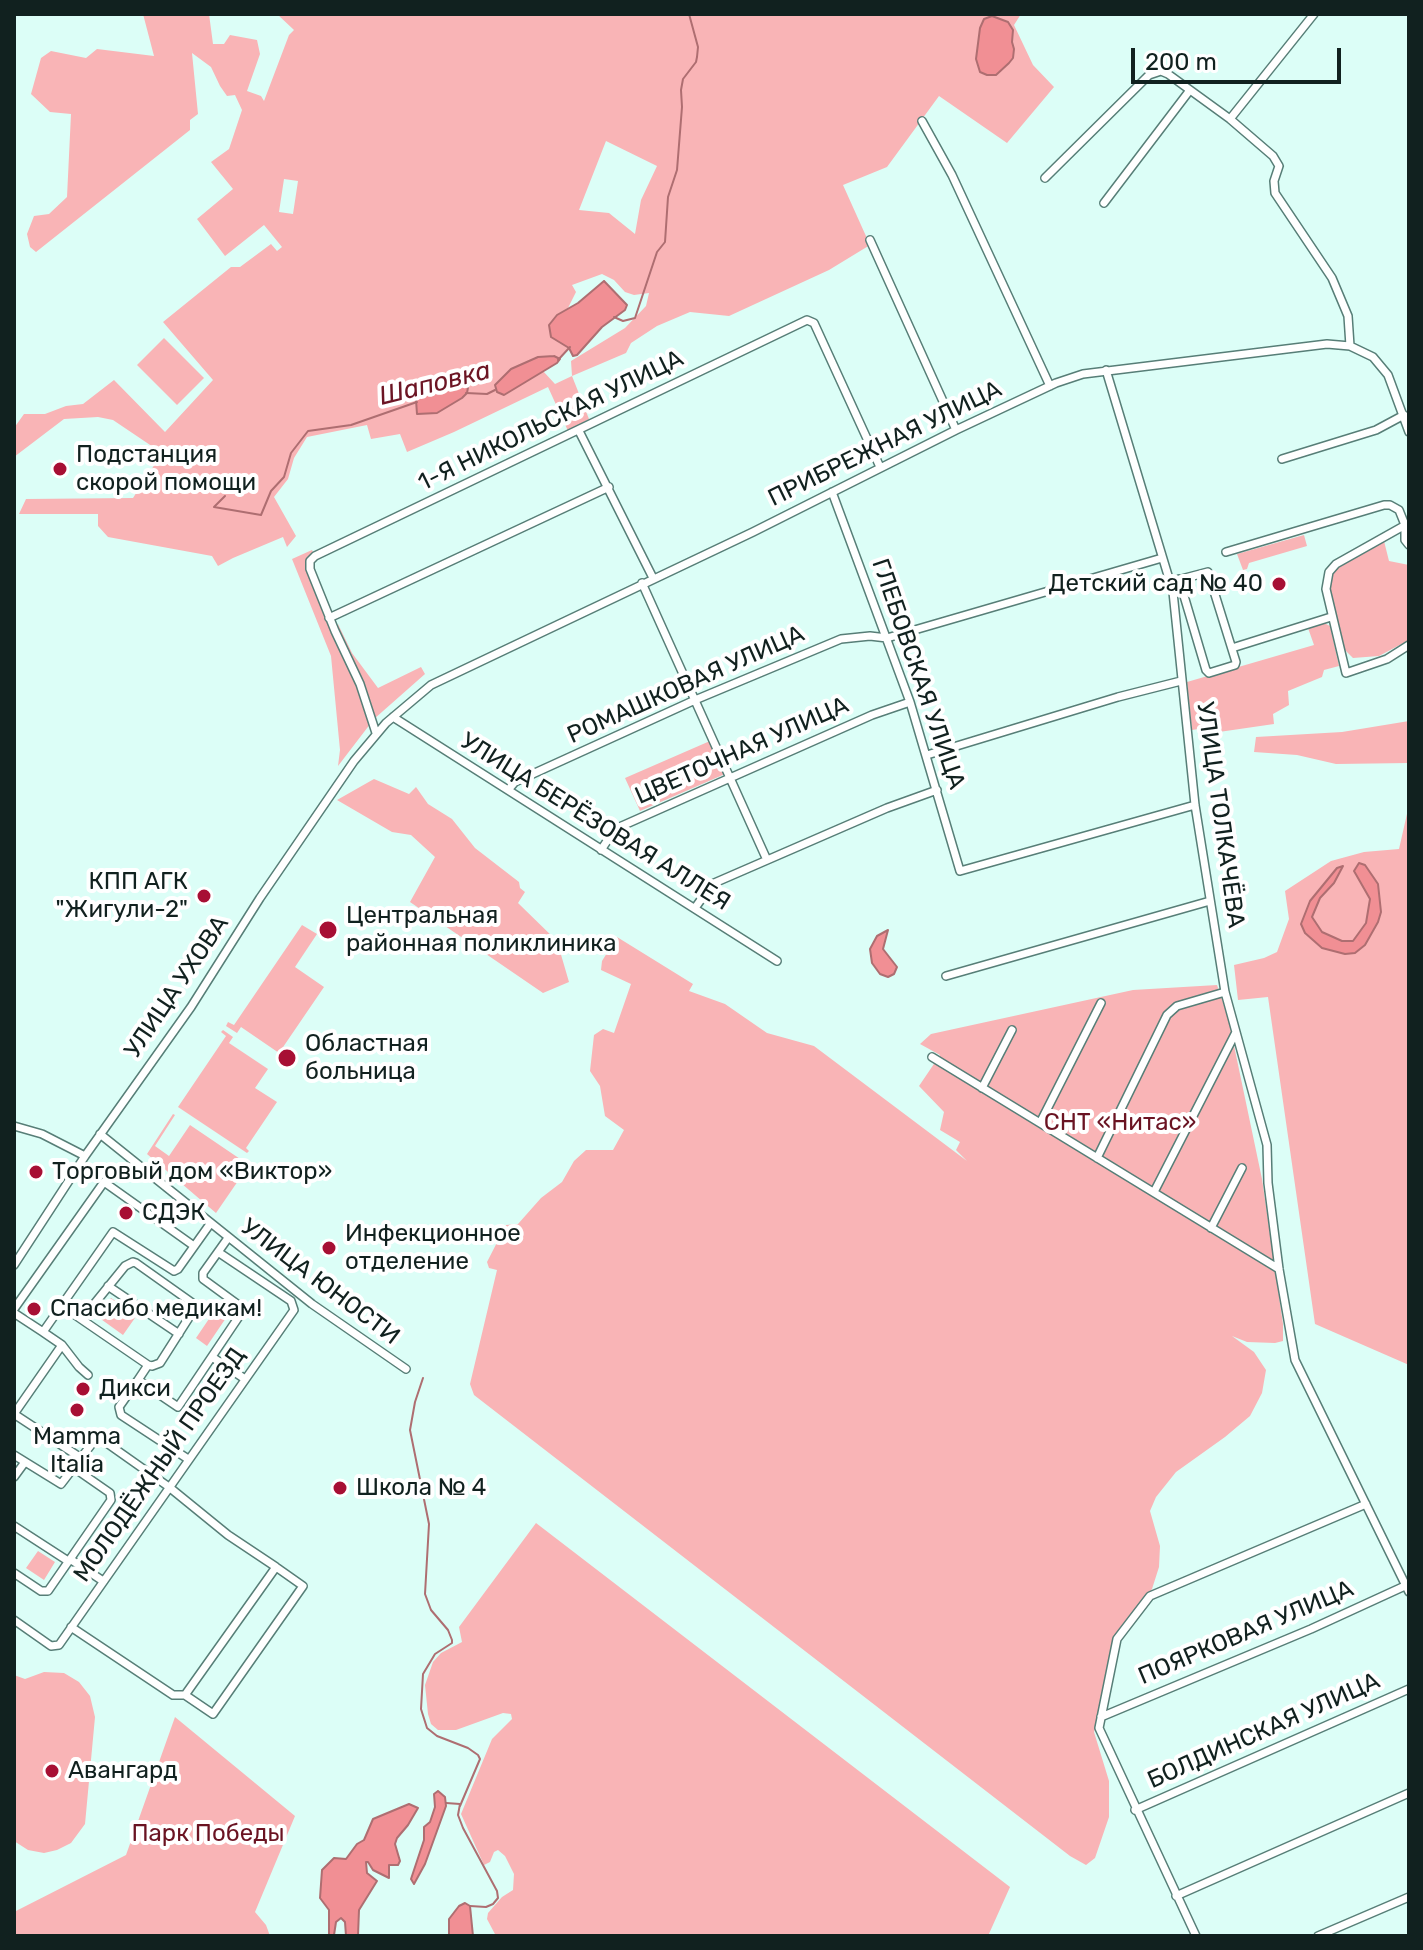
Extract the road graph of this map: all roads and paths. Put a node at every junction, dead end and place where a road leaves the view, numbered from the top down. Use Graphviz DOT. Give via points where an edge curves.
graph roads {
  1 [pos="1314,14"];
  2 [pos="1190,90"];
  3 [pos="1230,119"];
  4 [pos="922,121"];
  5 [pos="1045,178"];
  6 [pos="1104,203"];
  7 [pos="870,240"];
  8 [pos="1350,346"];
  9 [pos="1106,370"];
  10 [pos="1050,386"];
  11 [pos="1404,415"];
  12 [pos="956,430"];
  13 [pos="579,431"];
  14 [pos="1409,432"];
  15 [pos="1282,459"];
  16 [pos="880,467"];
  17 [pos="609,487"];
  18 [pos="832,492"];
  19 [pos="1407,524"];
  20 [pos="1409,545"];
  21 [pos="1226,552"];
  22 [pos="1162,558"];
  23 [pos="653,578"];
  24 [pos="1174,580"];
  25 [pos="642,583"];
  26 [pos="1331,617"];
  27 [pos="329,618"];
  28 [pos="887,638"];
  29 [pos="1409,645"];
  30 [pos="1232,648"];
  31 [pos="1181,681"];
  32 [pos="695,700"];
  33 [pos="910,702"];
  34 [pos="393,717"];
  35 [pos="376,733"];
  36 [pos="927,755"];
  37 [pos="729,778"];
  38 [pos="508,790"];
  39 [pos="937,790"];
  40 [pos="1195,805"];
  41 [pos="601,850"];
  42 [pos="767,860"];
  43 [pos="1210,901"];
  44 [pos="695,908"];
  45 [pos="777,961"];
  46 [pos="946,976"];
  47 [pos="1225,992"];
  48 [pos="1101,1003"];
  49 [pos="1012,1030"];
  50 [pos="1235,1033"];
  51 [pos="932,1057"];
  52 [pos="982,1088"];
  53 [pos="1040,1123"];
  54 [pos="14,1126"];
  55 [pos="100,1134"];
  56 [pos="85,1156"];
  57 [pos="1097,1158"];
  58 [pos="1242,1168"];
  59 [pos="1154,1192"];
  60 [pos="210,1224"];
  61 [pos="1211,1228"];
  62 [pos="228,1238"];
  63 [pos="194,1246"];
  64 [pos="218,1252"];
  65 [pos="14,1265"];
  66 [pos="1279,1269"];
  67 [pos="108,1286"];
  68 [pos="62,1306"];
  69 [pos="14,1311"];
  70 [pos="82,1319"];
  71 [pos="43,1332"];
  72 [pos="179,1334"];
  73 [pos="62,1345"];
  74 [pos="212,1357"];
  75 [pos="148,1365"];
  76 [pos="406,1369"];
  77 [pos="88,1375"];
  78 [pos="245,1379"];
  79 [pos="138,1380"];
  80 [pos="14,1455"];
  81 [pos="81,1458"];
  82 [pos="188,1459"];
  83 [pos="25,1462"];
  84 [pos="74,1468"];
  85 [pos="14,1477"];
  86 [pos="169,1487"];
  87 [pos="1366,1504"];
  88 [pos="14,1526"];
  89 [pos="69,1560"];
  90 [pos="276,1567"];
  91 [pos="14,1573"];
  92 [pos="103,1581"];
  93 [pos="1408,1587"];
  94 [pos="14,1620"];
  95 [pos="71,1627"];
  96 [pos="1409,1689"];
  97 [pos="185,1695"];
  98 [pos="1101,1717"];
  99 [pos="1409,1793"];
  100 [pos="1135,1810"];
  101 [pos="1176,1896"];
  102 [pos="1409,1897"];
  103 [pos="1196,1936"];
  104 [pos="1318,1936"];
  1 -- 3 [label="street"];
  2 -- 3 [label="street"];
  2 -- 5 [label="street" via="1161,71 1149,75"];
  2 -- 6 [label="street"];
  3 -- 8 [label="street" via="1279,166 1275,193 1332,278 1348,316"];
  4 -- 10 [label="street"];
  7 -- 12 [label="street"];
  8 -- 9 [label="street, ПРИБРЕЖНАЯ УЛИЦА" via="1327,344"];
  8 -- 11 [label="street" via="1383,368"];
  9 -- 10 [label="street, ПРИБРЕЖНАЯ УЛИЦА"];
  9 -- 22 [label="street, УЛИЦА ТОЛКАЧЁВА"];
  10 -- 12 [label="street, ПРИБРЕЖНАЯ УЛИЦА"];
  11 -- 14 [label="street"];
  11 -- 15 [label="street" via="1366,433"];
  12 -- 16 [label="street, ПРИБРЕЖНАЯ УЛИЦА"];
  13 -- 16 [label="street, 1-Я НИКОЛЬСКАЯ УЛИЦА" via="811,320"];
  13 -- 17 [label="street"];
  13 -- 27 [label="street, 1-Я НИКОЛЬСКАЯ УЛИЦА" via="315,556 310,569"];
  16 -- 18 [label="street, ПРИБРЕЖНАЯ УЛИЦА"];
  17 -- 23 [label="street"];
  17 -- 27 [label="street"];
  18 -- 23 [label="street, ПРИБРЕЖНАЯ УЛИЦА"];
  18 -- 28 [label="street, ГЛЕБОВСКАЯ УЛИЦА"];
  19 -- 20 [label="street"];
  19 -- 21 [label="street" via="1396,507 1384,505"];
  19 -- 26 [label="street" via="1333,567 1326,589"];
  22 -- 24 [label="street, УЛИЦА ТОЛКАЧЁВА"];
  22 -- 28 [label="street, РОМАШКОВАЯ УЛИЦА"];
  23 -- 25 [label="street, ПРИБРЕЖНАЯ УЛИЦА"];
  24 -- 30 [label="street" via="1208,572"];
  24 -- 30 [label="street" via="1206,670 1236,664"];
  24 -- 31 [label="street, УЛИЦА ТОЛКАЧЁВА"];
  25 -- 32 [label="street"];
  25 -- 34 [label="street, ПРИБРЕЖНАЯ УЛИЦА" via="455,672"];
  26 -- 29 [label="street" via="1346,673"];
  26 -- 30 [label="street"];
  27 -- 35 [label="street"];
  28 -- 32 [label="street, РОМАШКОВАЯ УЛИЦА" via="841,639"];
  28 -- 33 [label="street, ГЛЕБОВСКАЯ УЛИЦА"];
  31 -- 36 [label="street"];
  31 -- 40 [label="street, УЛИЦА ТОЛКАЧЁВА"];
  32 -- 37 [label="street"];
  32 -- 38 [label="street, РОМАШКОВАЯ УЛИЦА" via="515,782"];
  33 -- 36 [label="street, ГЛЕБОВСКАЯ УЛИЦА"];
  33 -- 37 [label="street, ЦВЕТОЧНАЯ УЛИЦА"];
  34 -- 35 [label="street, ПРИБРЕЖНАЯ УЛИЦА"];
  34 -- 38 [label="street, УЛИЦА БЕРЁЗОВАЯ АЛЛЕЯ"];
  35 -- 55 [label="street, УЛИЦА УХОВА"];
  36 -- 39 [label="street, ГЛЕБОВСКАЯ УЛИЦА"];
  37 -- 41 [label="street, ЦВЕТОЧНАЯ УЛИЦА" via="615,829"];
  37 -- 42 [label="street"];
  38 -- 41 [label="street, УЛИЦА БЕРЁЗОВАЯ АЛЛЕЯ"];
  39 -- 40 [label="street, ГЛЕБОВСКАЯ УЛИЦА" via="960,871"];
  39 -- 42 [label="street"];
  40 -- 43 [label="street, УЛИЦА ТОЛКАЧЁВА"];
  41 -- 44 [label="street, УЛИЦА БЕРЁЗОВАЯ АЛЛЕЯ"];
  42 -- 44 [label="street" via="712,884"];
  43 -- 46 [label="street"];
  43 -- 47 [label="street, УЛИЦА ТОЛКАЧЁВА"];
  44 -- 45 [label="street, УЛИЦА БЕРЁЗОВАЯ АЛЛЕЯ"];
  47 -- 50 [label="street, УЛИЦА ТОЛКАЧЁВА"];
  47 -- 57 [label="street" via="1177,1006 1167,1015"];
  48 -- 53 [label="street"];
  49 -- 52 [label="street"];
  50 -- 59 [label="street"];
  50 -- 66 [label="street, УЛИЦА ТОЛКАЧЁВА" via="1267,1145"];
  51 -- 52 [label="street"];
  52 -- 53 [label="street"];
  53 -- 57 [label="street"];
  54 -- 56 [label="street"];
  55 -- 56 [label="street, УЛИЦА УХОВА"];
  55 -- 60 [label="street, УЛИЦА ЮНОСТИ"];
  56 -- 65 [label="street, УЛИЦА УХОВА"];
  57 -- 59 [label="street"];
  58 -- 61 [label="street"];
  59 -- 61 [label="street"];
  60 -- 62 [label="street, УЛИЦА ЮНОСТИ"];
  60 -- 63 [label="street"];
  61 -- 66 [label="street"];
  62 -- 64 [label="street"];
  62 -- 76 [label="street, УЛИЦА ЮНОСТИ"];
  63 -- 68 [label="street" via="174,1271 113,1232"];
  63 -- 69 [label="street" via="104,1182"];
  64 -- 74 [label="street" via="203,1279 244,1309"];
  64 -- 78 [label="street, МОЛОДЁЖНЫЙ ПРОЕЗД" via="294,1305"];
  66 -- 87 [label="street, УЛИЦА ТОЛКАЧЁВА" via="1295,1360"];
  67 -- 70 [label="street"];
  67 -- 72 [label="street"];
  67 -- 72 [label="street" via="125,1266 136,1263 193,1305"];
  68 -- 70 [label="street"];
  68 -- 71 [label="street"];
  69 -- 71 [label="street"];
  70 -- 75 [label="street"];
  71 -- 73 [label="street"];
  72 -- 75 [label="street" via="160,1363"];
  73 -- 77 [label="street"];
  73 -- 81 [label="street" via="14,1414"];
  74 -- 78 [label="street"];
  74 -- 79 [label="street" via="178,1407"];
  75 -- 79 [label="street"];
  78 -- 82 [label="street, МОЛОДЁЖНЫЙ ПРОЕЗД"];
  79 -- 82 [label="street" via="120,1403 121,1415"];
  80 -- 83 [label="street"];
  81 -- 84 [label="street"];
  81 -- 86 [label="street" via="101,1439"];
  82 -- 86 [label="street, МОЛОДЁЖНЫЙ ПРОЕЗД"];
  83 -- 84 [label="street" via="58,1484"];
  83 -- 85 [label="street"];
  84 -- 89 [label="street" via="112,1497"];
  86 -- 90 [label="street"];
  86 -- 92 [label="street, МОЛОДЁЖНЫЙ ПРОЕЗД"];
  87 -- 93 [label="street, УЛИЦА ТОЛКАЧЁВА"];
  87 -- 98 [label="street" via="1150,1596 1117,1639"];
  88 -- 89 [label="street"];
  89 -- 91 [label="street" via="46,1592"];
  89 -- 92 [label="street"];
  90 -- 97 [label="street"];
  90 -- 97 [label="street" via="303,1586 213,1714"];
  92 -- 95 [label="street, МОЛОДЁЖНЫЙ ПРОЕЗД"];
  93 -- 98 [label="street, ПОЯРКОВАЯ УЛИЦА"];
  94 -- 95 [label="street, МОЛОДЁЖНЫЙ ПРОЕЗД" via="56,1647"];
  95 -- 97 [label="street" via="173,1695"];
  96 -- 100 [label="street, БОЛДИНСКАЯ УЛИЦА"];
  98 -- 100 [label="street" via="1099,1728"];
  99 -- 101 [label="street"];
  100 -- 101 [label="street"];
  101 -- 103 [label="street"];
  102 -- 104 [label="street"];
}
